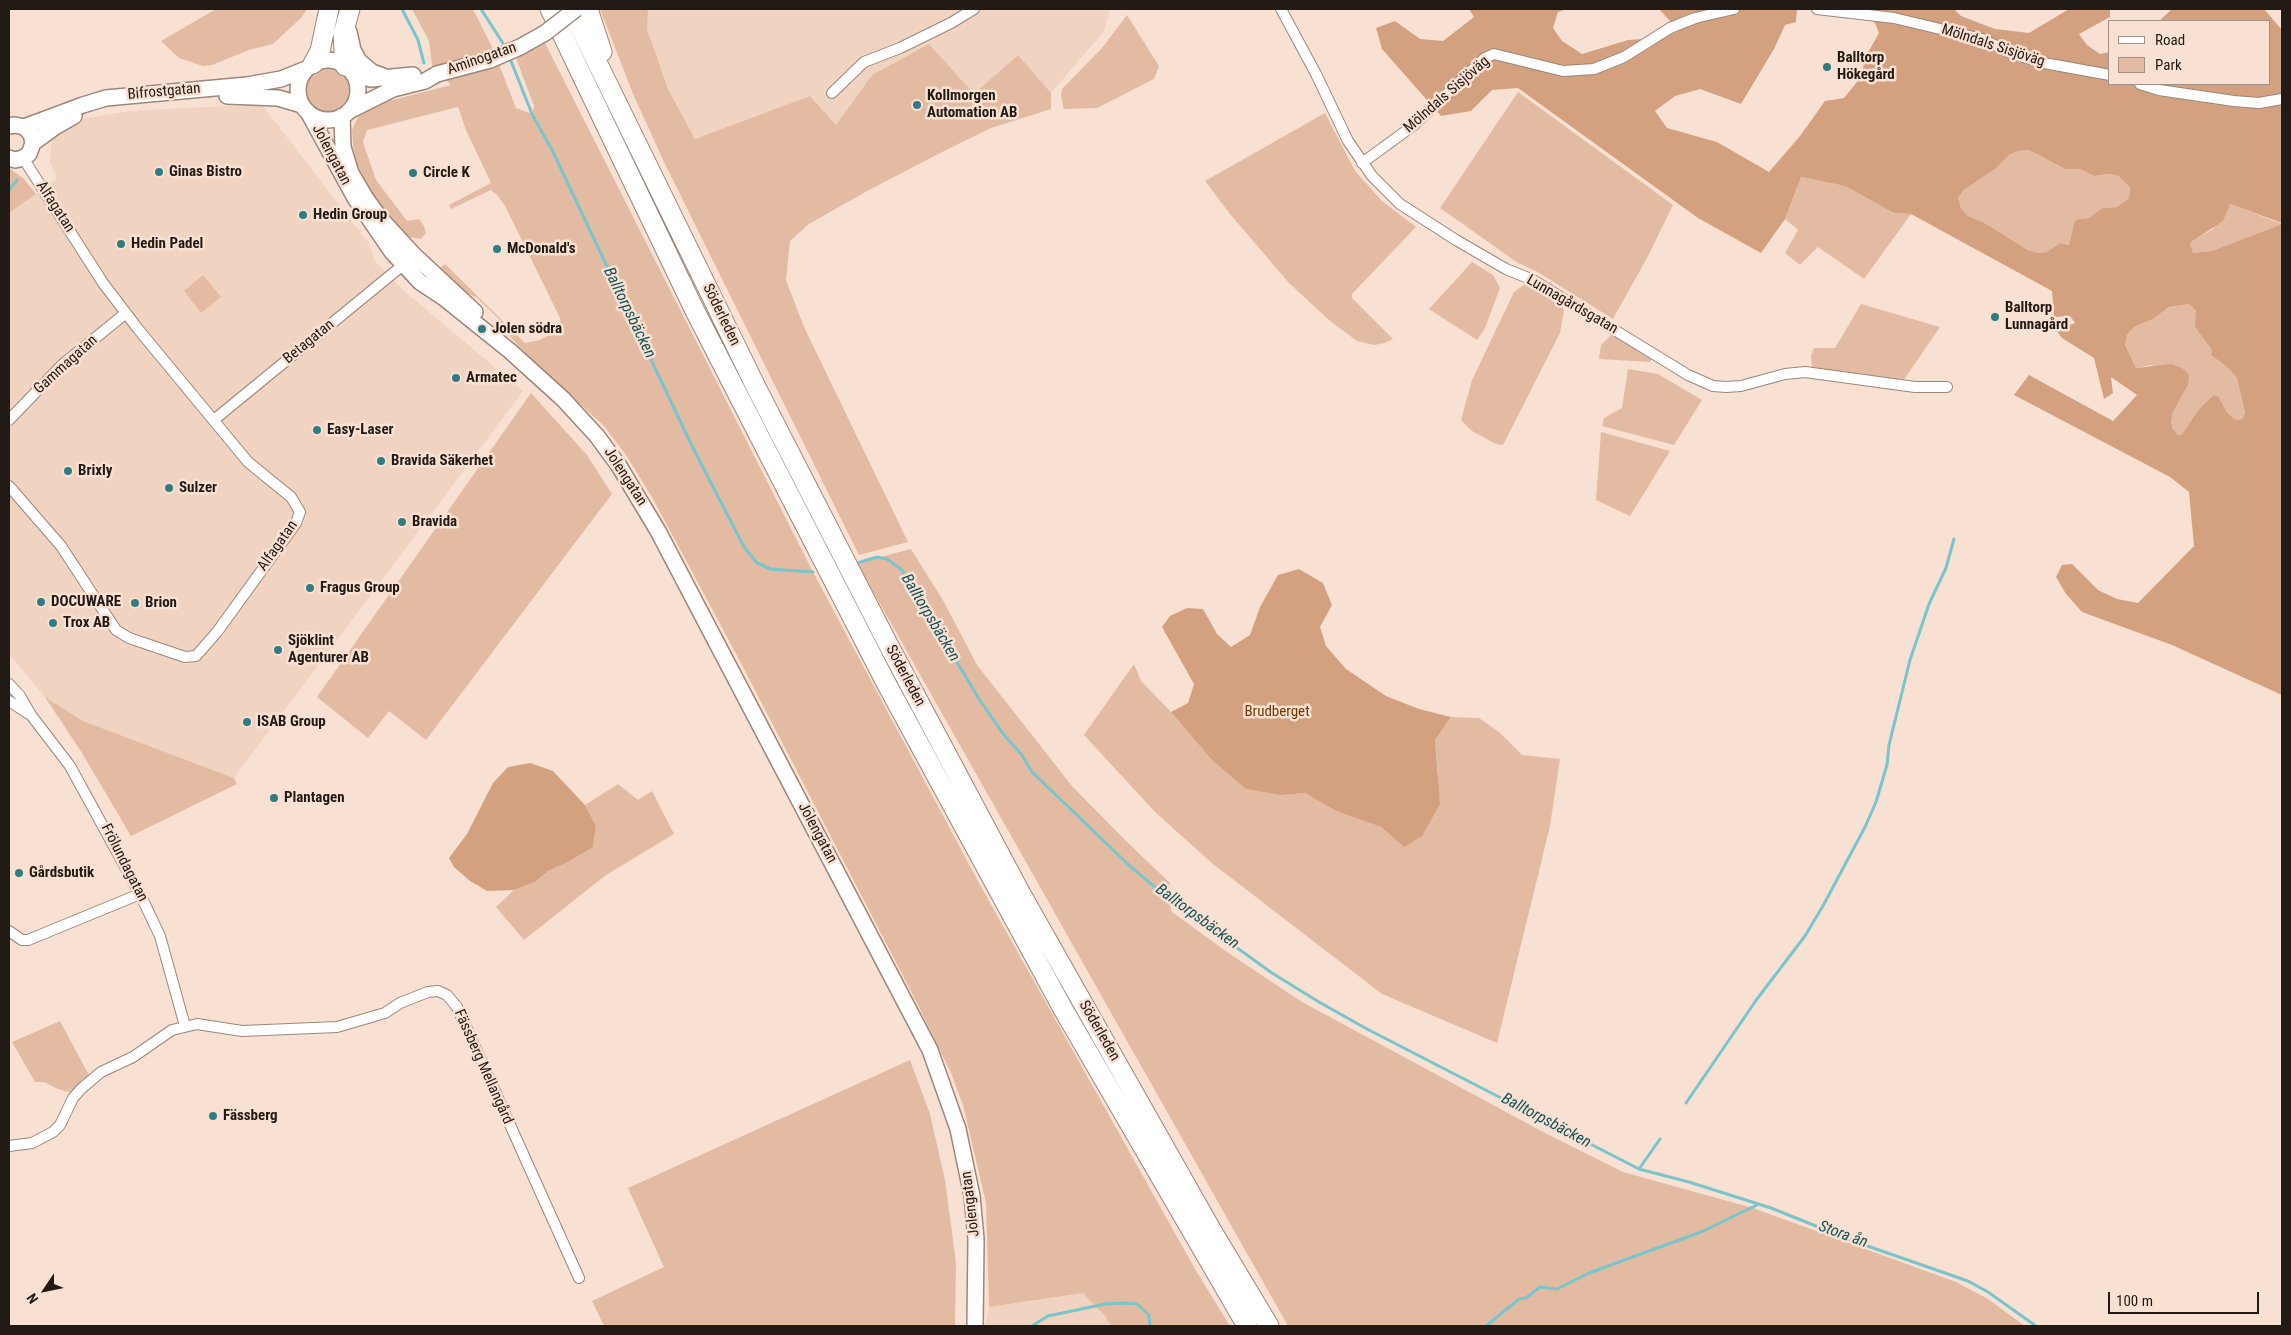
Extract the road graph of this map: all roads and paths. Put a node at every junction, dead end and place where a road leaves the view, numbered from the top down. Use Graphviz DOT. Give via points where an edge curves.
graph roads {
  1 [pos="329,9"];
  2 [pos="543,9"];
  3 [pos="550,9"];
  4 [pos="570,9"];
  5 [pos="576,9"];
  6 [pos="588,9"];
  7 [pos="974,9"];
  8 [pos="1281,9"];
  9 [pos="1734,9"];
  10 [pos="1818,9"];
  11 [pos="349,14"];
  12 [pos="564,40"];
  13 [pos="310,67"];
  14 [pos="349,70"];
  15 [pos="437,74"];
  16 [pos="2108,75"];
  17 [pos="392,78"];
  18 [pos="2143,85"];
  19 [pos="832,92"];
  20 [pos="2282,99"];
  21 [pos="305,108"];
  22 [pos="622,113"];
  23 [pos="345,114"];
  24 [pos="9,126"];
  25 [pos="24,127"];
  26 [pos="33,143"];
  27 [pos="16,158"];
  28 [pos="1362,163"];
  29 [pos="403,265"];
  30 [pos="126,313"];
  31 [pos="547,383"];
  32 [pos="1947,387"];
  33 [pos="215,419"];
  34 [pos="9,420"];
  35 [pos="9,486"];
  36 [pos="9,684"];
  37 [pos="9,701"];
  38 [pos="31,715"];
  39 [pos="140,894"];
  40 [pos="9,931"];
  41 [pos="185,1026"];
  42 [pos="9,1146"];
  43 [pos="579,1278"];
  44 [pos="975,1326"];
  45 [pos="1247,1326"];
  46 [pos="1269,1326"];
  1 -- 13 [label="highway" via="320,50"];
  2 -- 12 [label="highway"];
  3 -- 12 [label="highway, Söderleden"];
  4 -- 22 [label="highway, Söderleden"];
  5 -- 15 [label="street, Aminogatan, bridge" via="520,47 490,60"];
  6 -- 22 [label="highway"];
  7 -- 19 [label="street" via="900,48 864,62"];
  8 -- 28 [label="street, Lunnagårdsgatan"];
  9 -- 28 [label="street, Mölndals Sisjöväg" via="1670,28 1624,57 1594,68 1563,72 1494,54 1485,58 1414,125"];
  10 -- 16 [label="street, Mölndals Sisjöväg" via="1894,18 1982,39 2012,54 2044,63"];
  11 -- 14 [label="highway" via="343,34"];
  11 -- 17 [label="street" via="351,45 359,61 372,72"];
  12 -- 45 [label="highway, Söderleden" via="694,309 894,698 1063,1009"];
  13 -- 14 [label="street, Bifrostgatan" via="332,60"];
  13 -- 21 [label="street" via="298,86"];
  13 -- 25 [label="street, Bifrostgatan" via="281,79 247,85 106,98"];
  14 -- 17 [label="street, Aminogatan" via="371,79"];
  14 -- 23 [label="street" via="357,85 357,96"];
  15 -- 17 [label="street, Aminogatan"];
  15 -- 23 [label="street, Aminogatan" via="393,89"];
  18 -- 20 [label="street" via="2234,101 2259,103"];
  21 -- 23 [label="street, Bifrostgatan" via="324,119"];
  21 -- 26 [label="street, Bifrostgatan" via="278,98 245,95 124,104 72,117"];
  21 -- 29 [label="street, Jolengatan" via="355,198"];
  22 -- 46 [label="highway, Söderleden" via="762,398 1021,894"];
  23 -- 31 [label="street, Jolengatan" via="343,147 351,173 380,218 414,254 541,372"];
  24 -- 25 [label="street, Bifrostgatan"];
  25 -- 26 [label="street" via="32,134"];
  26 -- 27 [label="street, Bifrostgatan" via="29,154"];
  27 -- 30 [label="street, Alfagatan"];
  28 -- 32 [label="street, Lunnagårdsgatan" via="1411,213 1506,269 1533,280 1704,384 1741,386 1804,372"];
  29 -- 31 [label="street, Jolengatan"];
  29 -- 33 [label="street, Betagatan"];
  30 -- 33 [label="street, Alfagatan"];
  30 -- 34 [label="street, Gammagatan" via="62,365"];
  31 -- 44 [label="street, Jolengatan" via="597,436 640,498 930,1050 958,1129 972,1196 976,1239"];
  33 -- 35 [label="street, Alfagatan" via="248,462 291,496 300,512 217,632 196,656 185,656 129,638 116,630 61,546"];
  36 -- 38 [label="street, Frölundagatan"];
  37 -- 38 [label="street, Frölundagatan"];
  38 -- 39 [label="street, Frölundagatan" via="70,766"];
  39 -- 40 [label="street" via="28,940 22,940"];
  39 -- 41 [label="street, Frölundagatan" via="160,936"];
  41 -- 42 [label="street" via="172,1030 133,1057 102,1072 73,1098 53,1132 32,1143"];
  41 -- 43 [label="street, Fässberg Mellangård" via="197,1024 242,1031 337,1026 385,1013 400,1002 428,992 447,995 457,1007"];
}
